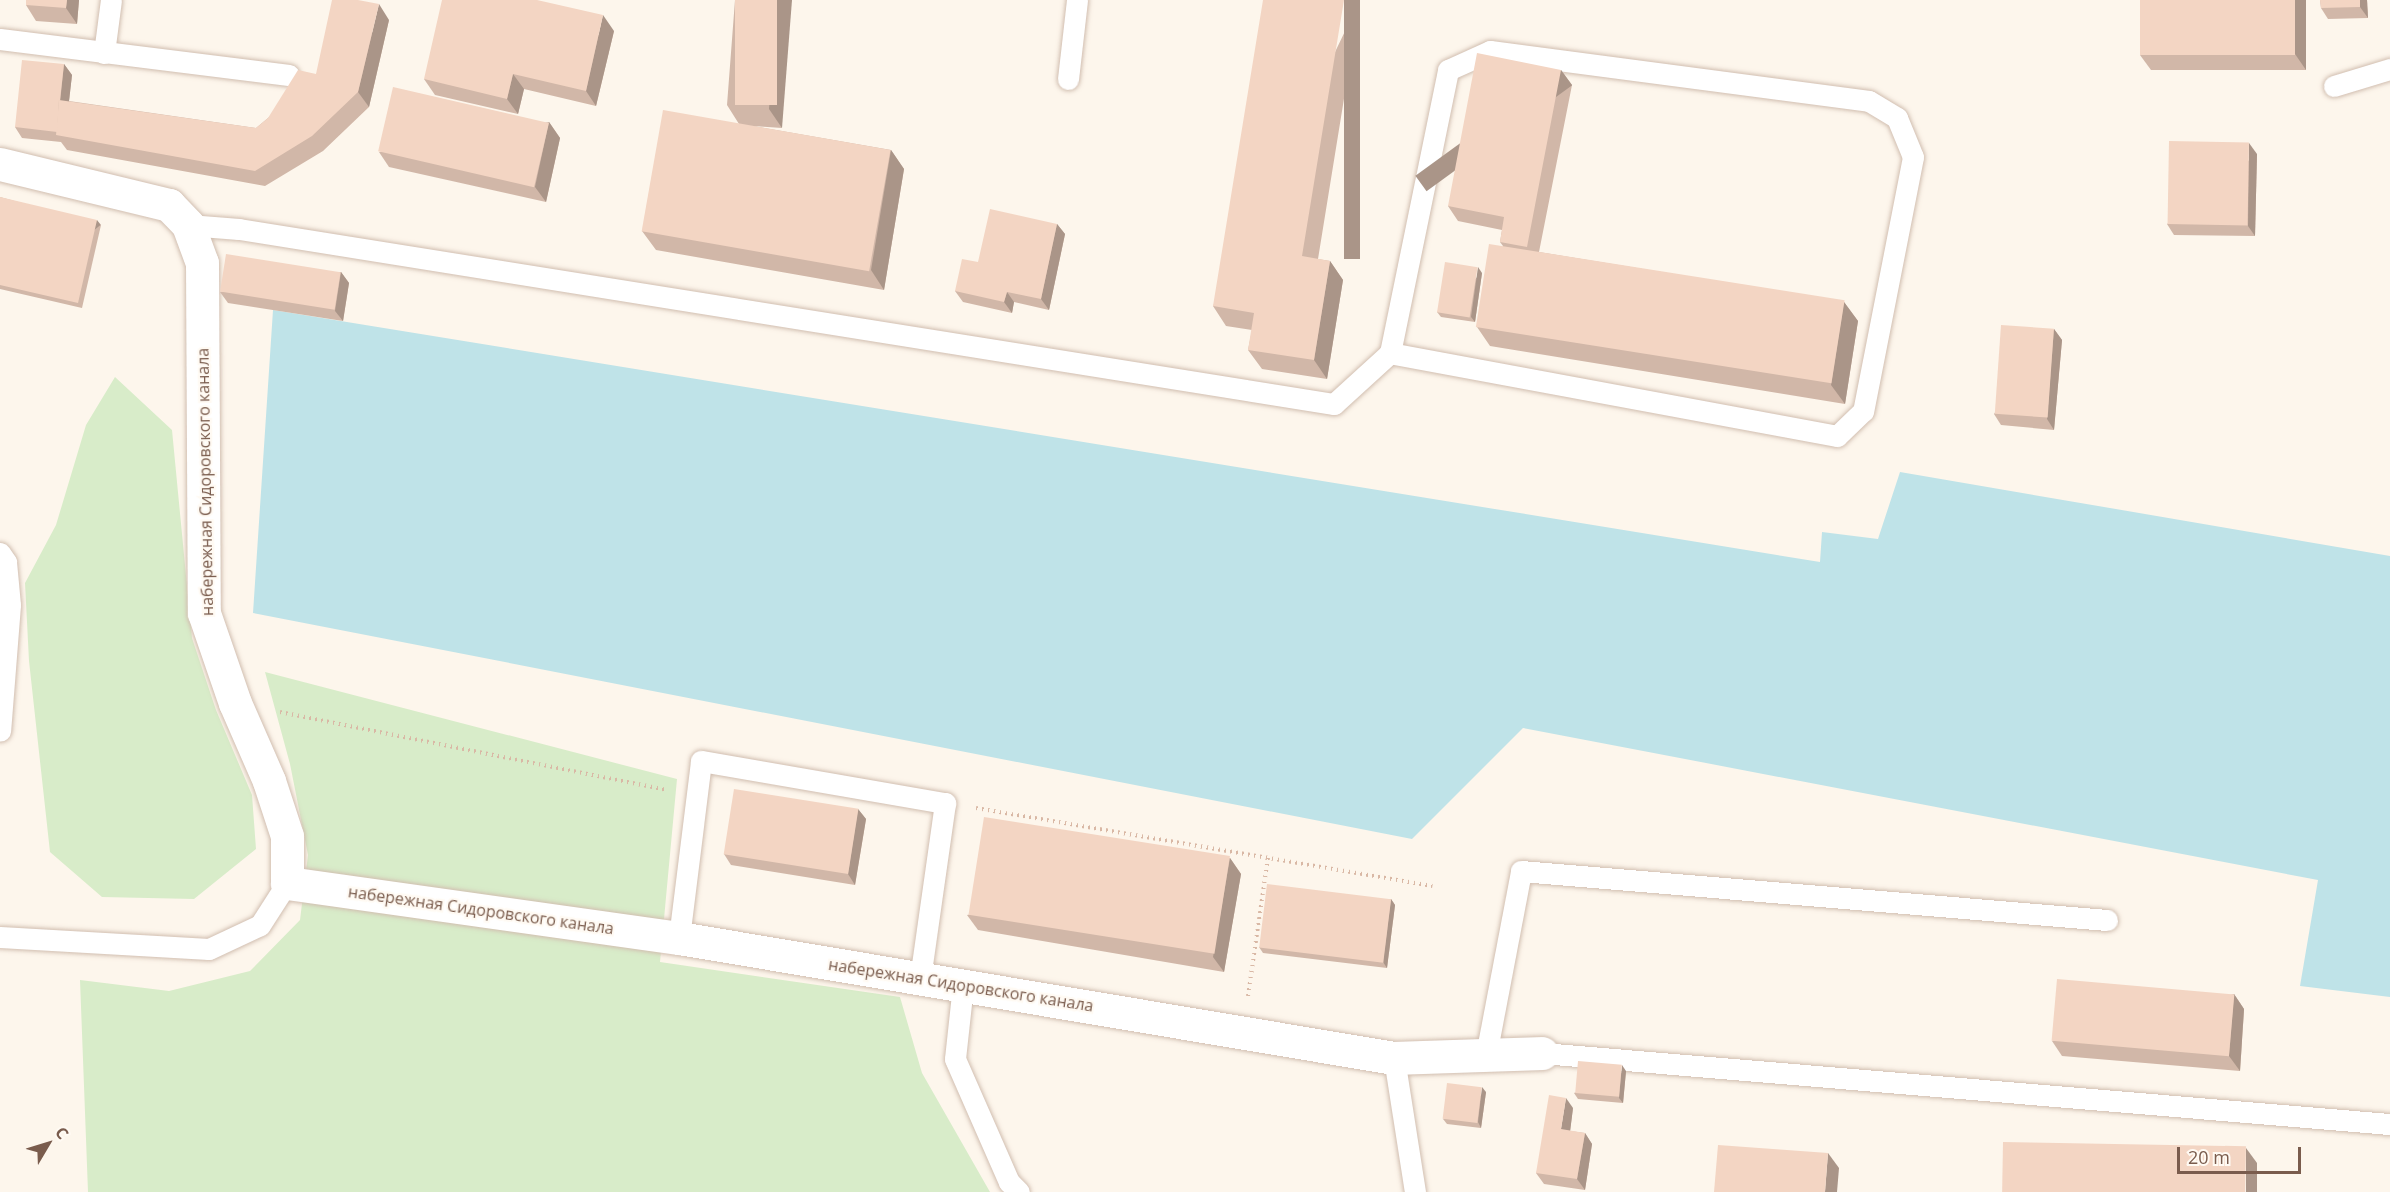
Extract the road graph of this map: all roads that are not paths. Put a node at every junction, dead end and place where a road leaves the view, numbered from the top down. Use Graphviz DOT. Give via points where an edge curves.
graph roads {
  1 [pos="111,0"];
  2 [pos="1077,0"];
  3 [pos="0,39"];
  4 [pos="104,53"];
  5 [pos="2390,69"];
  6 [pos="289,75"];
  7 [pos="1068,79"];
  8 [pos="2334,86"];
  9 [pos="0,164"];
  10 [pos="188,225"];
  11 [pos="1390,353"];
  12 [pos="0,553"];
  13 [pos="0,731"];
  14 [pos="287,883"];
  15 [pos="2107,920"];
  16 [pos="0,937"];
  17 [pos="679,938"];
  18 [pos="920,978"];
  19 [pos="963,985"];
  20 [pos="1542,1053"];
  21 [pos="1486,1055"];
  22 [pos="1394,1058"];
  23 [pos="2390,1124"];
  24 [pos="1019,1192"];
  25 [pos="1415,1192"];
  1 -- 4 [label="lane"];
  2 -- 7 [label="lane"];
  3 -- 4 [label="lane"];
  4 -- 6 [label="lane"];
  5 -- 8 [label="lane"];
  9 -- 10 [label="street, набережная Сидоровского канала" via="169,205"];
  10 -- 11 [label="lane" via="239,229 1334,404"];
  10 -- 14 [label="street, набережная Сидоровского канала" via="202,263 204,613 287,836"];
  11 -- 11 [label="lane" via="1448,70 1490,51 1869,101 1897,118 1913,157 1863,411 1837,436"];
  12 -- 13 [label="lane" via="6,562 10,605"];
  14 -- 16 [label="lane" via="260,925 209,949"];
  14 -- 17 [label="street, набережная Сидоровского канала"];
  15 -- 21 [label="lane" via="1521,871"];
  17 -- 18 [label="street, набережная Сидоровского канала"];
  17 -- 18 [label="lane" via="701,761 945,803"];
  18 -- 19 [label="street, набережная Сидоровского канала"];
  19 -- 22 [label="street, набережная Сидоровского канала"];
  19 -- 24 [label="lane" via="955,1059 1009,1182"];
  20 -- 21 [label="street, набережная Сидоровского канала"];
  20 -- 23 [label="lane"];
  21 -- 22 [label="street, набережная Сидоровского канала"];
  22 -- 25 [label="lane"];
}
